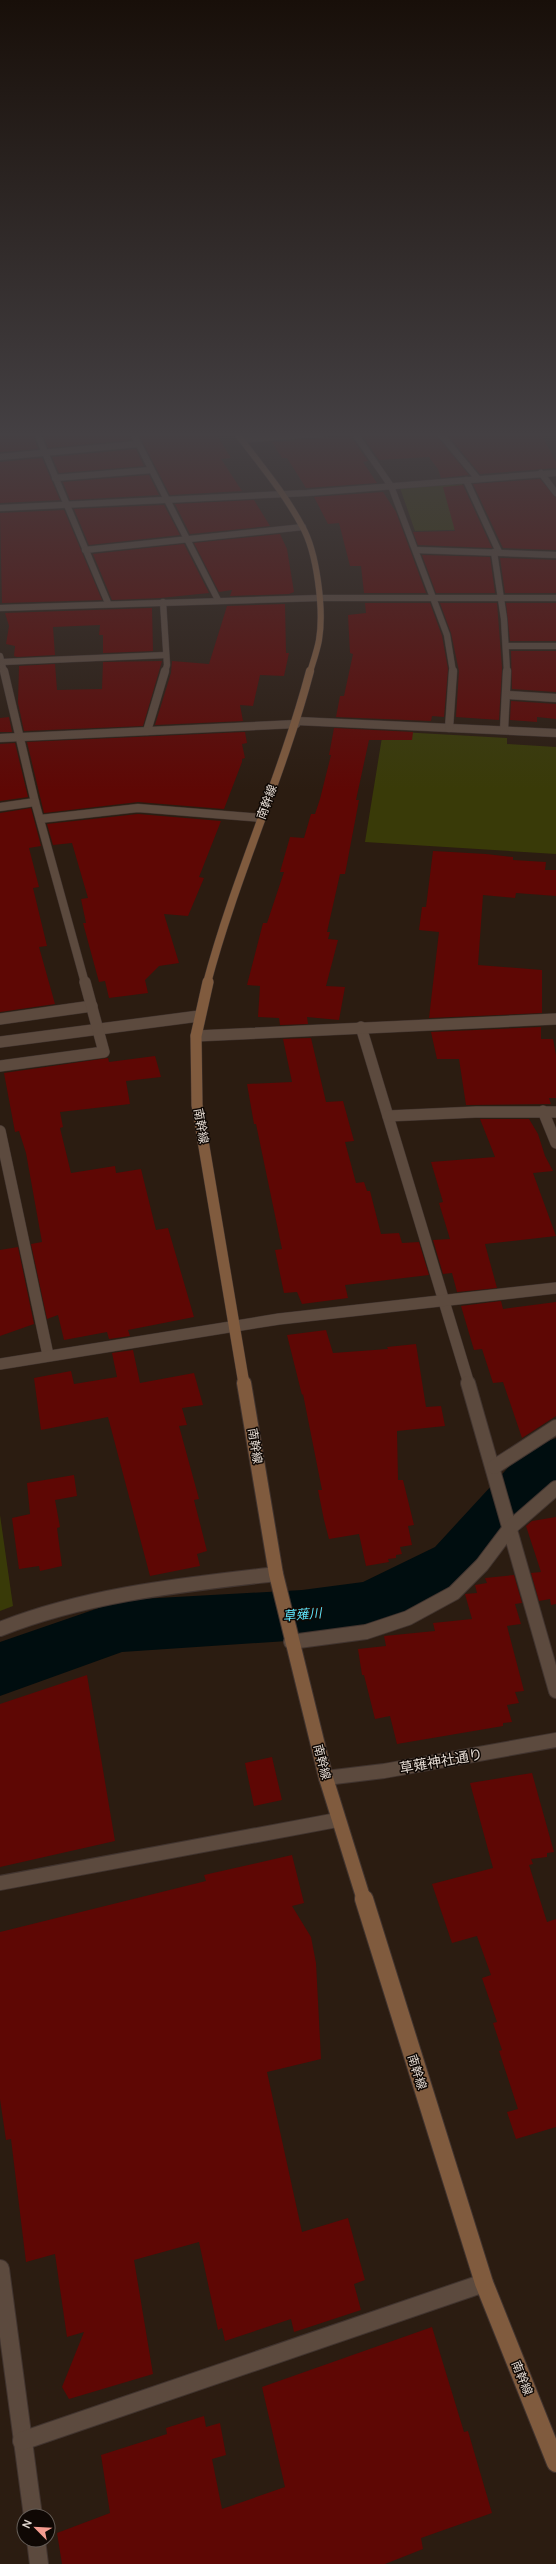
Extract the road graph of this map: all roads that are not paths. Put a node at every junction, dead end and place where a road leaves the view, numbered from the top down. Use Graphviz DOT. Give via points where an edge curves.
graph roads {
  1 [pos="85,550"];
  2 [pos="416,550"];
  3 [pos="194,551"];
  4 [pos="312,551"];
  5 [pos="442,551"];
  6 [pos="496,552"];
  7 [pos="556,554"];
  8 [pos="434,597"];
  9 [pos="319,598"];
  10 [pos="502,598"];
  11 [pos="556,598"];
  12 [pos="218,600"];
  13 [pos="163,602"];
  14 [pos="108,603"];
  15 [pos="0,608"];
  16 [pos="508,646"];
  17 [pos="556,646"];
  18 [pos="166,655"];
  19 [pos="1,659"];
  20 [pos="508,695"];
  21 [pos="556,698"];
  22 [pos="0,703"];
  23 [pos="12,703"];
  24 [pos="297,722"];
  25 [pos="449,728"];
  26 [pos="504,730"];
  27 [pos="147,731"];
  28 [pos="556,733"];
  29 [pos="19,737"];
  30 [pos="0,738"];
  31 [pos="35,802"];
  32 [pos="0,807"];
  33 [pos="261,818"];
  34 [pos="40,819"];
  35 [pos="92,1006"];
  36 [pos="199,1016"];
  37 [pos="0,1019"];
  38 [pos="556,1019"];
  39 [pos="360,1027"];
  40 [pos="98,1028"];
  41 [pos="196,1036"];
  42 [pos="0,1042"];
  43 [pos="0,1066"];
  44 [pos="543,1111"];
  45 [pos="556,1112"];
  46 [pos="388,1116"];
  47 [pos="0,1131"];
  48 [pos="556,1143"];
  49 [pos="556,1288"];
  50 [pos="445,1300"];
  51 [pos="236,1326"];
  52 [pos="48,1355"];
  53 [pos="0,1364"];
  54 [pos="556,1427"];
  55 [pos="494,1467"];
  56 [pos="556,1488"];
  57 [pos="510,1528"];
  58 [pos="276,1574"];
  59 [pos="0,1630"];
  60 [pos="290,1638"];
  61 [pos="556,1691"];
  62 [pos="556,1740"];
  63 [pos="326,1778"];
  64 [pos="338,1820"];
  65 [pos="0,1883"];
  66 [pos="0,2269"];
  67 [pos="484,2283"];
  68 [pos="22,2441"];
  69 [pos="556,2463"];
  70 [pos="32,2508"];
  71 [pos="37,2548"];
  72 [pos="39,2564"];
  1 -- 14 [label="street"];
  2 -- 8 [label="street"];
  3 -- 12 [label="street"];
  4 -- 9 [label="main road, 南幹線"];
  5 -- 6 [label="street"];
  6 -- 7 [label="street"];
  6 -- 10 [label="street"];
  8 -- 9 [label="street"];
  8 -- 10 [label="street"];
  8 -- 25 [label="street" via="447,635 453,667"];
  9 -- 12 [label="street"];
  9 -- 24 [label="main road, 南幹線" via="319,639"];
  10 -- 11 [label="street"];
  10 -- 16 [label="street"];
  12 -- 13 [label="street"];
  13 -- 14 [label="street"];
  13 -- 18 [label="street"];
  14 -- 15 [label="street"];
  16 -- 17 [label="street"];
  16 -- 20 [label="street"];
  18 -- 19 [label="street"];
  18 -- 27 [label="street" via="167,665"];
  19 -- 23 [label="street"];
  20 -- 21 [label="street"];
  20 -- 26 [label="street"];
  22 -- 23 [label="street"];
  23 -- 29 [label="street"];
  24 -- 25 [label="street"];
  24 -- 27 [label="street"];
  24 -- 33 [label="main road, 南幹線"];
  25 -- 26 [label="street"];
  26 -- 28 [label="street"];
  27 -- 29 [label="street"];
  29 -- 30 [label="street"];
  29 -- 31 [label="street"];
  31 -- 32 [label="street"];
  31 -- 34 [label="street"];
  33 -- 34 [label="street" via="138,808"];
  33 -- 36 [label="main road, 南幹線" via="219,938"];
  34 -- 35 [label="street"];
  35 -- 37 [label="street"];
  35 -- 40 [label="street"];
  36 -- 40 [label="street"];
  36 -- 41 [label="main road, 南幹線"];
  38 -- 39 [label="street"];
  39 -- 41 [label="street"];
  39 -- 46 [label="street"];
  40 -- 42 [label="street"];
  40 -- 43 [label="street" via="104,1052"];
  41 -- 51 [label="main road, 南幹線" via="196,1105"];
  44 -- 45 [label="street"];
  44 -- 46 [label="street"];
  44 -- 48 [label="street"];
  46 -- 50 [label="street"];
  47 -- 52 [label="street"];
  49 -- 50 [label="street"];
  50 -- 51 [label="street"];
  50 -- 55 [label="street"];
  51 -- 52 [label="street"];
  51 -- 58 [label="main road, 南幹線"];
  52 -- 53 [label="street"];
  54 -- 55 [label="street"];
  55 -- 57 [label="street"];
  56 -- 57 [label="street"];
  57 -- 60 [label="street" via="482,1565 454,1593 408,1618 366,1632"];
  57 -- 61 [label="street"];
  58 -- 59 [label="street" via="136,1593 30,1616"];
  58 -- 60 [label="main road, 南幹線"];
  60 -- 63 [label="main road, 南幹線"];
  62 -- 63 [label="street, 草薙神社通り" via="384,1771"];
  63 -- 64 [label="main road, 南幹線"];
  64 -- 65 [label="street"];
  64 -- 67 [label="main road, 南幹線"];
  66 -- 68 [label="street"];
  67 -- 68 [label="street"];
  67 -- 69 [label="main road, 南幹線"];
  68 -- 70 [label="street"];
  71 -- 72 [label="street"];
}
